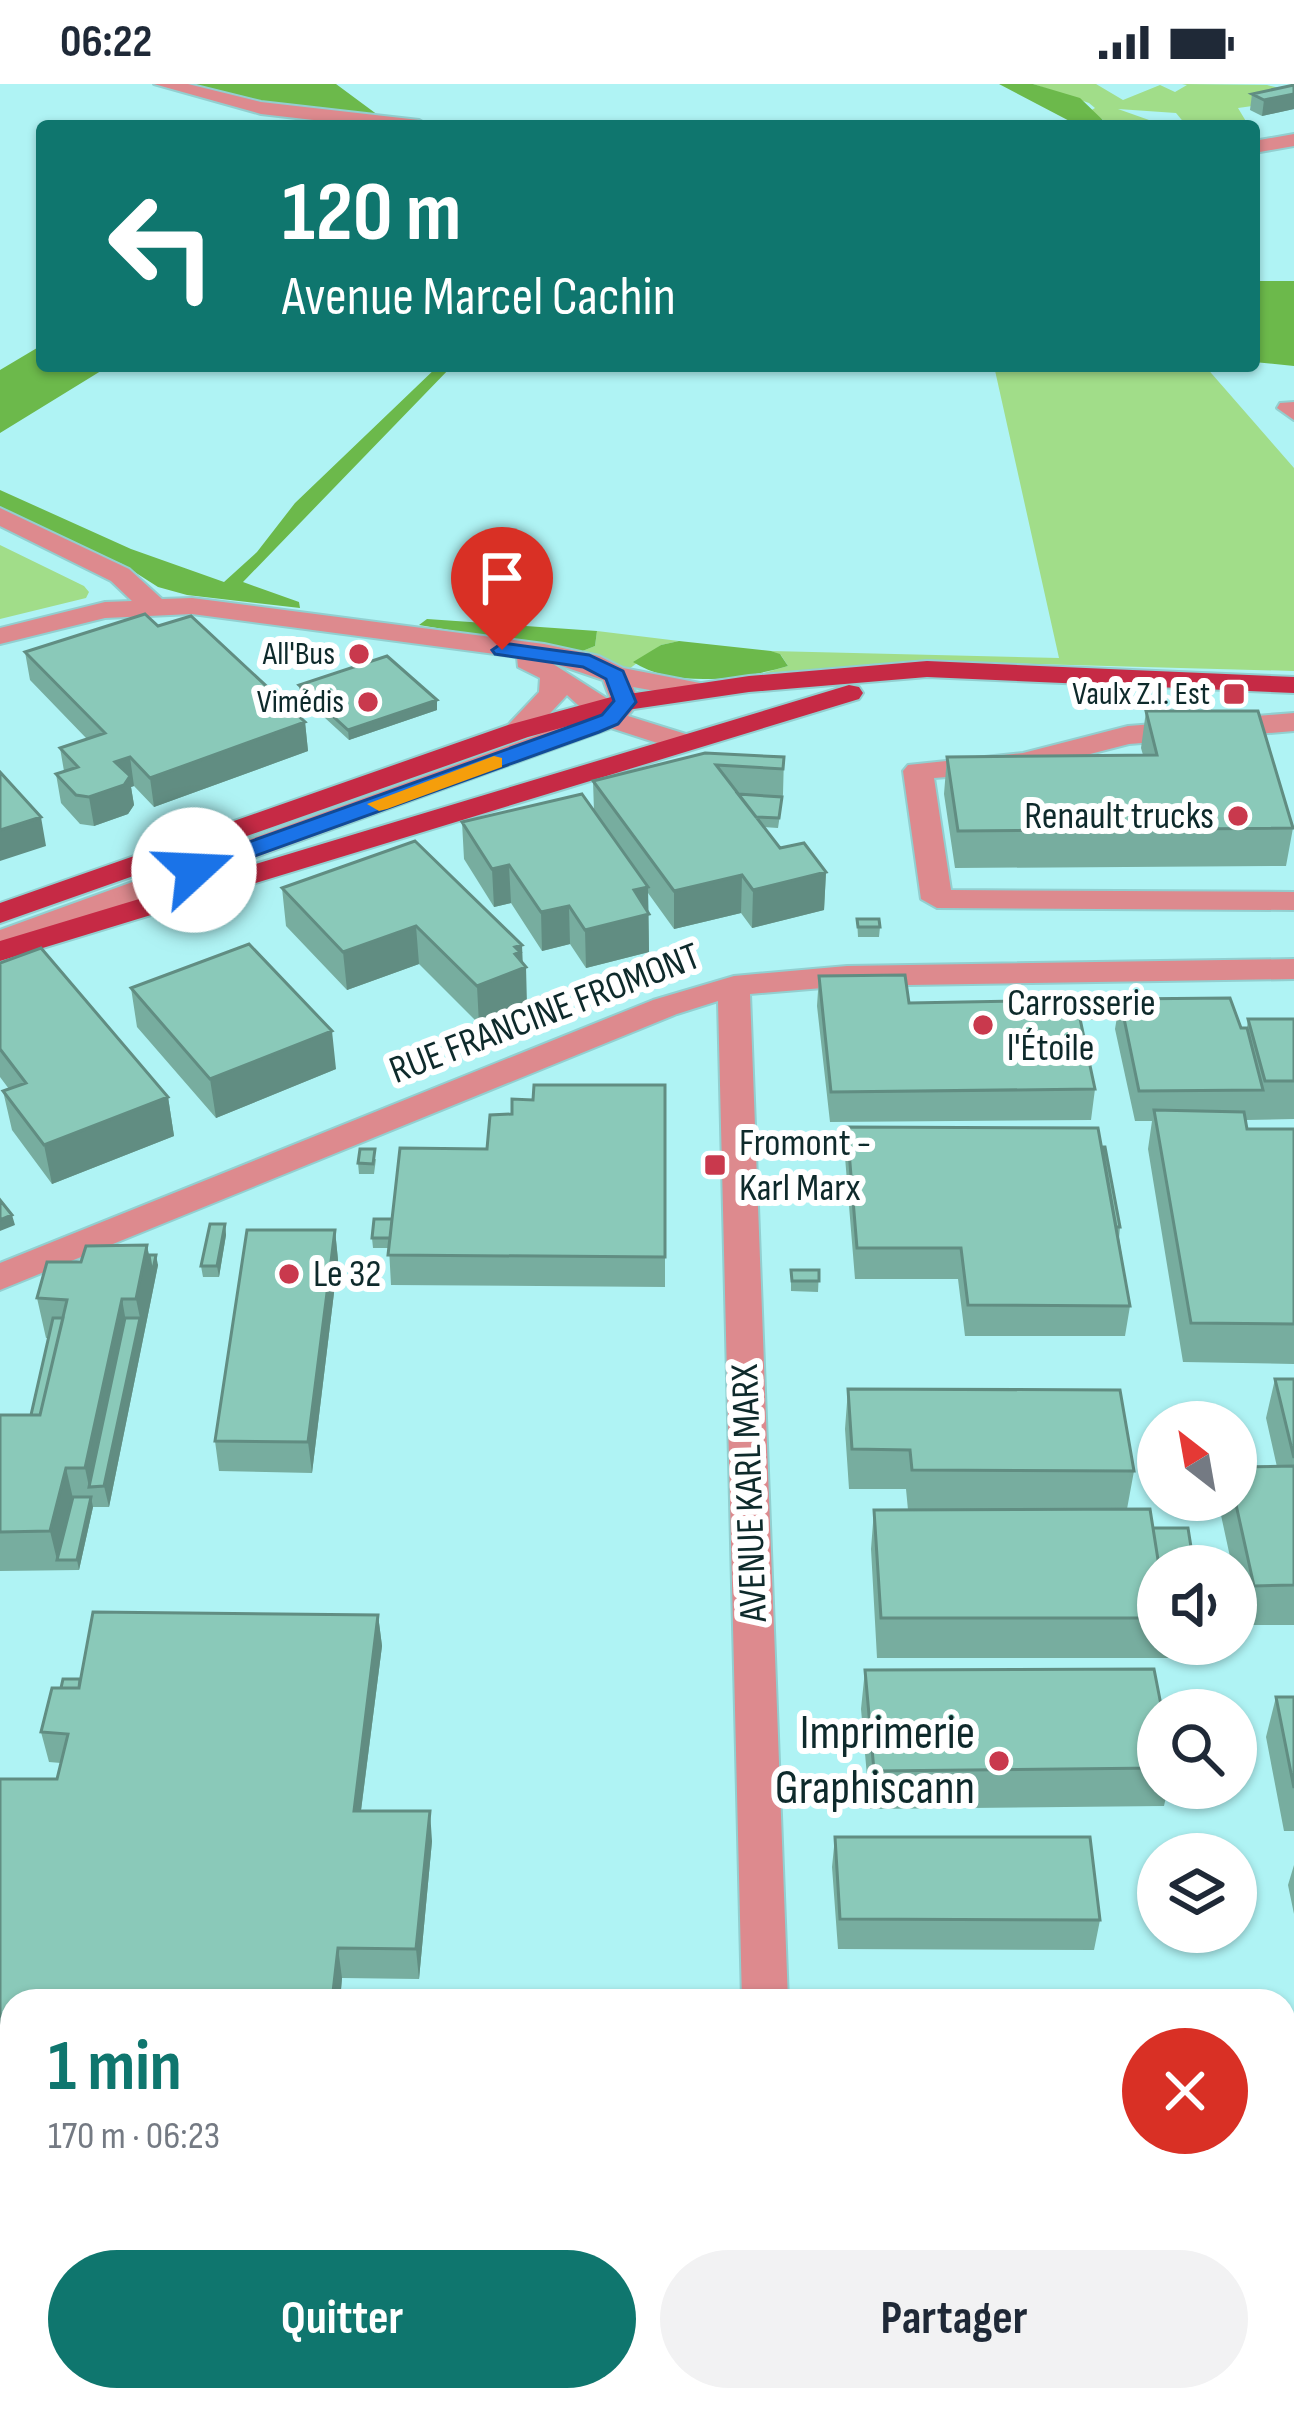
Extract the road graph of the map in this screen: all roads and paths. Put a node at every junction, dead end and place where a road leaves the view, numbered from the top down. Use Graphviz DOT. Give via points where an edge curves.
graph roads {
  1 [pos="164,84"];
  2 [pos="366,120"];
  3 [pos="1294,140"];
  4 [pos="1260,146"];
  5 [pos="0,516"];
  6 [pos="0,541"];
  7 [pos="152,605"];
  8 [pos="114,609"];
  9 [pos="0,636"];
  10 [pos="502,650"];
  11 [pos="989,673"];
  12 [pos="554,674"];
  13 [pos="1294,686"];
  14 [pos="612,701"];
  15 [pos="1294,722"];
  16 [pos="518,731"];
  17 [pos="679,741"];
  18 [pos="1294,901"];
  19 [pos="0,914"];
  20 [pos="0,941"];
  21 [pos="0,951"];
  22 [pos="1294,969"];
  23 [pos="734,986"];
  24 [pos="0,1277"];
  25 [pos="765,1989"];
  1 -- 2 [label="street" via="261,108"];
  3 -- 4 [label="street"];
  5 -- 7 [label="street" via="120,574"];
  6 -- 8 [label="street" via="96,586"];
  7 -- 8 [label="street"];
  7 -- 10 [label="street"];
  8 -- 9 [label="street"];
  10 -- 12 [label="street"];
  10 -- 14 [label="street" via="589,662"];
  11 -- 13 [label="main road"];
  11 -- 14 [label="main road" via="927,669"];
  11 -- 17 [label="main road" via="824,698"];
  12 -- 14 [label="street"];
  12 -- 16 [label="street" via="553,694"];
  14 -- 16 [label="main road"];
  14 -- 17 [label="street"];
  14 -- 20 [label="street"];
  15 -- 18 [label="street" via="1128,735 1024,762 918,771 938,899"];
  16 -- 19 [label="main road"];
  17 -- 21 [label="main road"];
  22 -- 23 [label="street, RUE FRANCINE FROMONT" via="847,976"];
  23 -- 24 [label="street, RUE FRANCINE FROMONT"];
  23 -- 25 [label="street, AVENUE KARL MARX"];
}
